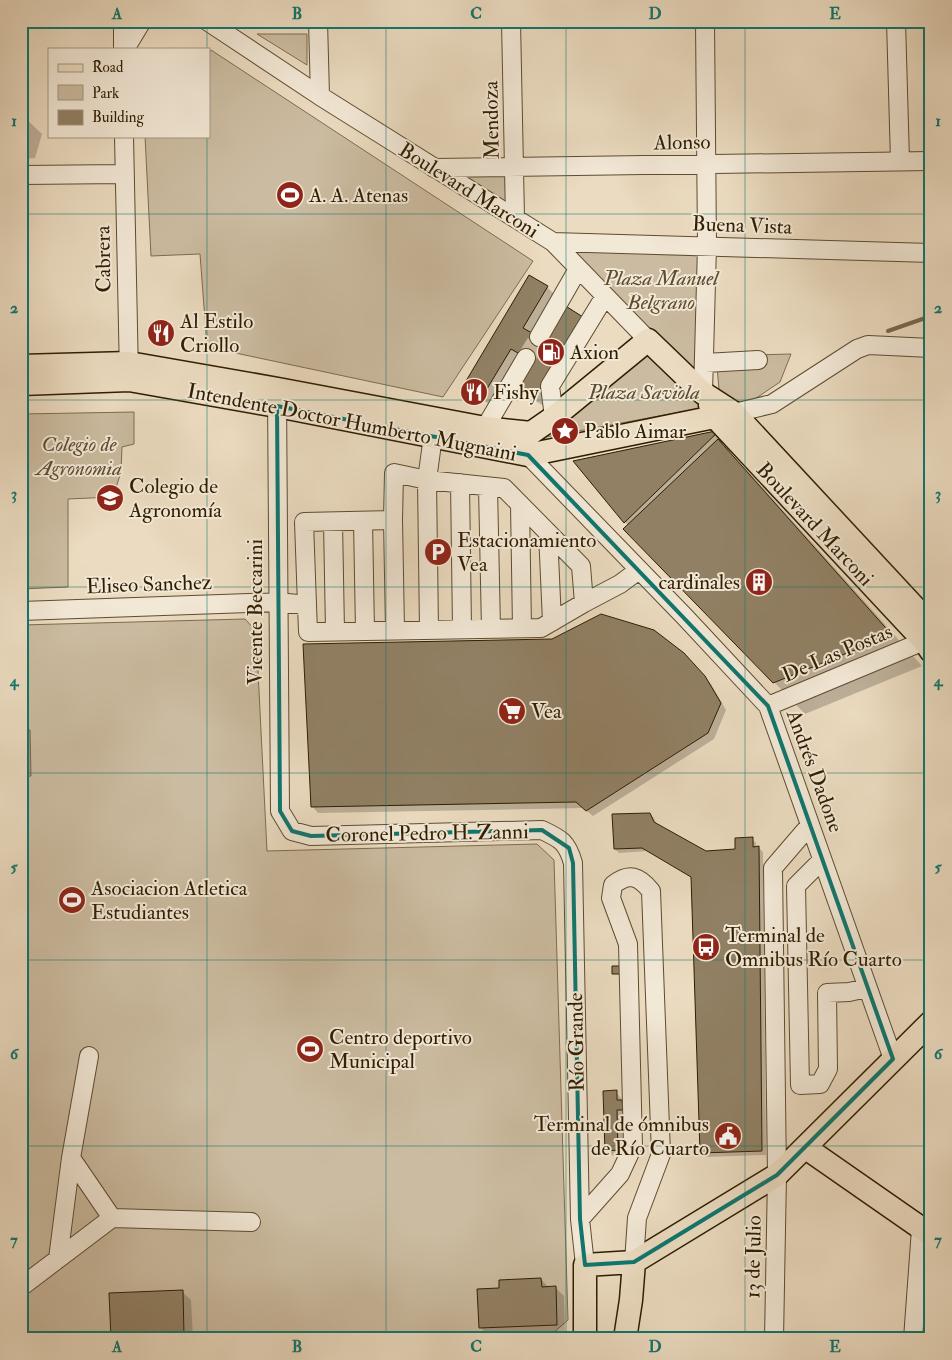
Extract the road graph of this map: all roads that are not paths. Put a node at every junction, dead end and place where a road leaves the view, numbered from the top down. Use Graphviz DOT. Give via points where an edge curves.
graph roads {
  1 [pos="123,21"];
  2 [pos="142,21"];
  3 [pos="207,21"];
  4 [pos="318,21"];
  5 [pos="511,21"];
  6 [pos="704,21"];
  7 [pos="896,21"];
  8 [pos="124,48"];
  9 [pos="125,48"];
  10 [pos="320,96"];
  11 [pos="124,138"];
  12 [pos="900,161"];
  13 [pos="931,161"];
  14 [pos="706,164"];
  15 [pos="514,167"];
  16 [pos="433,168"];
  17 [pos="124,174"];
  18 [pos="21,175"];
  19 [pos="515,218"];
  20 [pos="553,242"];
  21 [pos="707,246"];
  22 [pos="931,253"];
  23 [pos="578,269"];
  24 [pos="605,296"];
  25 [pos="539,337"];
  26 [pos="648,340"];
  27 [pos="931,348"];
  28 [pos="526,358"];
  29 [pos="758,360"];
  30 [pos="704,363"];
  31 [pos="21,366"];
  32 [pos="129,372"];
  33 [pos="21,384"];
  34 [pos="703,393"];
  35 [pos="277,397"];
  36 [pos="725,415"];
  37 [pos="554,417"];
  38 [pos="485,428"];
  39 [pos="531,432"];
  40 [pos="433,436"];
  41 [pos="528,455"];
  42 [pos="427,480"];
  43 [pos="460,483"];
  44 [pos="488,487"];
  45 [pos="520,504"];
  46 [pos="393,520"];
  47 [pos="363,521"];
  48 [pos="333,522"];
  49 [pos="548,533"];
  50 [pos="639,570"];
  51 [pos="278,602"];
  52 [pos="584,602"];
  53 [pos="307,605"];
  54 [pos="21,610"];
  55 [pos="552,622"];
  56 [pos="522,628"];
  57 [pos="462,629"];
  58 [pos="491,629"];
  59 [pos="395,630"];
  60 [pos="430,630"];
  61 [pos="335,631"];
  62 [pos="365,631"];
  63 [pos="929,639"];
  64 [pos="768,706"];
  65 [pos="810,825"];
  66 [pos="292,831"];
  67 [pos="560,839"];
  68 [pos="822,860"];
  69 [pos="867,988"];
  70 [pos="931,1022"];
  71 [pos="89,1056"];
  72 [pos="893,1059"];
  73 [pos="806,1148"];
  74 [pos="71,1158"];
  75 [pos="777,1175"];
  76 [pos="97,1196"];
  77 [pos="64,1207"];
  78 [pos="112,1218"];
  79 [pos="580,1219"];
  80 [pos="250,1222"];
  81 [pos="97,1230"];
  82 [pos="926,1232"];
  83 [pos="58,1260"];
  84 [pos="634,1262"];
  85 [pos="585,1265"];
  86 [pos="21,1287"];
  87 [pos="622,1335"];
  88 [pos="585,1339"];
  89 [pos="774,1339"];
  90 [pos="913,1339"];
  1 -- 8 [label="street"];
  2 -- 9 [label="street"];
  3 -- 10 [label="street, Boulevard Marconi"];
  4 -- 10 [label="street"];
  5 -- 15 [label="street, Mendoza"];
  6 -- 14 [label="street"];
  7 -- 12 [label="street"];
  10 -- 16 [label="street, Boulevard Marconi"];
  11 -- 17 [label="street, Cabrera"];
  12 -- 13 [label="street, Alonso"];
  12 -- 14 [label="street, Alonso"];
  14 -- 15 [label="street, Alonso"];
  14 -- 21 [label="street"];
  15 -- 16 [label="street, Alonso"];
  15 -- 19 [label="street, Mendoza"];
  16 -- 19 [label="street, Boulevard Marconi"];
  17 -- 18 [label="street"];
  17 -- 32 [label="street, Cabrera"];
  19 -- 20 [label="street, Boulevard Marconi"];
  20 -- 21 [label="street, Buena Vista"];
  20 -- 23 [label="street, Boulevard Marconi"];
  21 -- 22 [label="street, Buena Vista"];
  21 -- 30 [label="street"];
  23 -- 24 [label="street, Boulevard Marconi"];
  23 -- 25 [label="street"];
  24 -- 26 [label="street, Boulevard Marconi"];
  24 -- 37 [label="street" via="550,386"];
  26 -- 34 [label="main road, Boulevard Marconi"];
  26 -- 37 [label="main road, Intendente Doctor Humberto Mugnaini"];
  27 -- 36 [label="street, Intendente Doctor Humberto Mugnaini" via="868,345 772,404"];
  28 -- 38 [label="street"];
  29 -- 30 [label="street"];
  30 -- 34 [label="street"];
  31 -- 32 [label="main road, Intendente Doctor Humberto Mugnaini"];
  32 -- 33 [label="main road, Intendente Doctor Humberto Mugnaini"];
  32 -- 35 [label="main road, Intendente Doctor Humberto Mugnaini"];
  34 -- 36 [label="main road, Boulevard Marconi"];
  35 -- 38 [label="main road, Intendente Doctor Humberto Mugnaini"];
  35 -- 40 [label="main road, Intendente Doctor Humberto Mugnaini"];
  35 -- 51 [label="street, Vicente Beccarini"];
  36 -- 41 [label="main road, Intendente Doctor Humberto Mugnaini"];
  36 -- 63 [label="main road, Boulevard Marconi"];
  37 -- 39 [label="main road, Intendente Doctor Humberto Mugnaini"];
  38 -- 39 [label="main road, Intendente Doctor Humberto Mugnaini"];
  39 -- 41 [label="street"];
  40 -- 41 [label="main road, Intendente Doctor Humberto Mugnaini"];
  40 -- 42 [label="street"];
  41 -- 50 [label="street, Andrés Dadone"];
  42 -- 43 [label="street"];
  42 -- 46 [label="street" via="394,473"];
  42 -- 60 [label="street"];
  43 -- 44 [label="street"];
  43 -- 57 [label="street"];
  44 -- 45 [label="street" via="504,488"];
  44 -- 58 [label="street"];
  45 -- 49 [label="street"];
  45 -- 56 [label="street"];
  46 -- 47 [label="street"];
  46 -- 59 [label="street"];
  47 -- 48 [label="street"];
  47 -- 62 [label="street"];
  48 -- 53 [label="street" via="304,522"];
  48 -- 61 [label="street"];
  49 -- 52 [label="street" via="581,566"];
  49 -- 55 [label="street"];
  50 -- 52 [label="street" via="620,584"];
  50 -- 64 [label="street, Andrés Dadone"];
  51 -- 53 [label="street, Eliseo Sanchez"];
  51 -- 54 [label="street, Eliseo Sanchez"];
  51 -- 66 [label="street, Vicente Beccarini" via="280,811"];
  52 -- 55 [label="street"];
  53 -- 61 [label="street" via="308,632"];
  55 -- 56 [label="street" via="542,628"];
  56 -- 58 [label="street"];
  57 -- 58 [label="street"];
  57 -- 60 [label="street"];
  59 -- 60 [label="street"];
  59 -- 62 [label="street"];
  61 -- 62 [label="street"];
  63 -- 64 [label="street, De Las Postas"];
  64 -- 65 [label="street, Andrés Dadone"];
  65 -- 68 [label="street, Andrés Dadone"];
  65 -- 75 [label="street, 13 de Julio" via="773,868"];
  66 -- 67 [label="street, Coronel Pedro H. Zanni" via="310,836 542,830"];
  67 -- 79 [label="street, Río Grande" via="569,848 573,863"];
  68 -- 69 [label="street, Andrés Dadone"];
  68 -- 69 [label="street" via="796,886 800,1084 820,1084 828,1069 827,993"];
  69 -- 72 [label="street, Andrés Dadone"];
  70 -- 72 [label="main road"];
  71 -- 74 [label="street"];
  72 -- 73 [label="main road"];
  73 -- 75 [label="main road"];
  73 -- 82 [label="main road"];
  74 -- 76 [label="street"];
  74 -- 77 [label="street"];
  75 -- 84 [label="main road"];
  75 -- 89 [label="street, 13 de Julio"];
  76 -- 77 [label="street" via="82,1195"];
  76 -- 78 [label="street"];
  77 -- 81 [label="street" via="75,1226"];
  77 -- 83 [label="street"];
  78 -- 80 [label="street"];
  78 -- 81 [label="street"];
  79 -- 84 [label="street" via="620,1174 633,1146 628,944 610,898 613,885 621,878 630,877 642,880 651,891 661,1154 637,1218"];
  79 -- 85 [label="street, Río Grande"];
  81 -- 83 [label="street"];
  82 -- 90 [label="street"];
  83 -- 86 [label="street"];
  84 -- 85 [label="main road"];
  84 -- 87 [label="main road" via="631,1300"];
  85 -- 88 [label="main road, Río Grande"];
}
